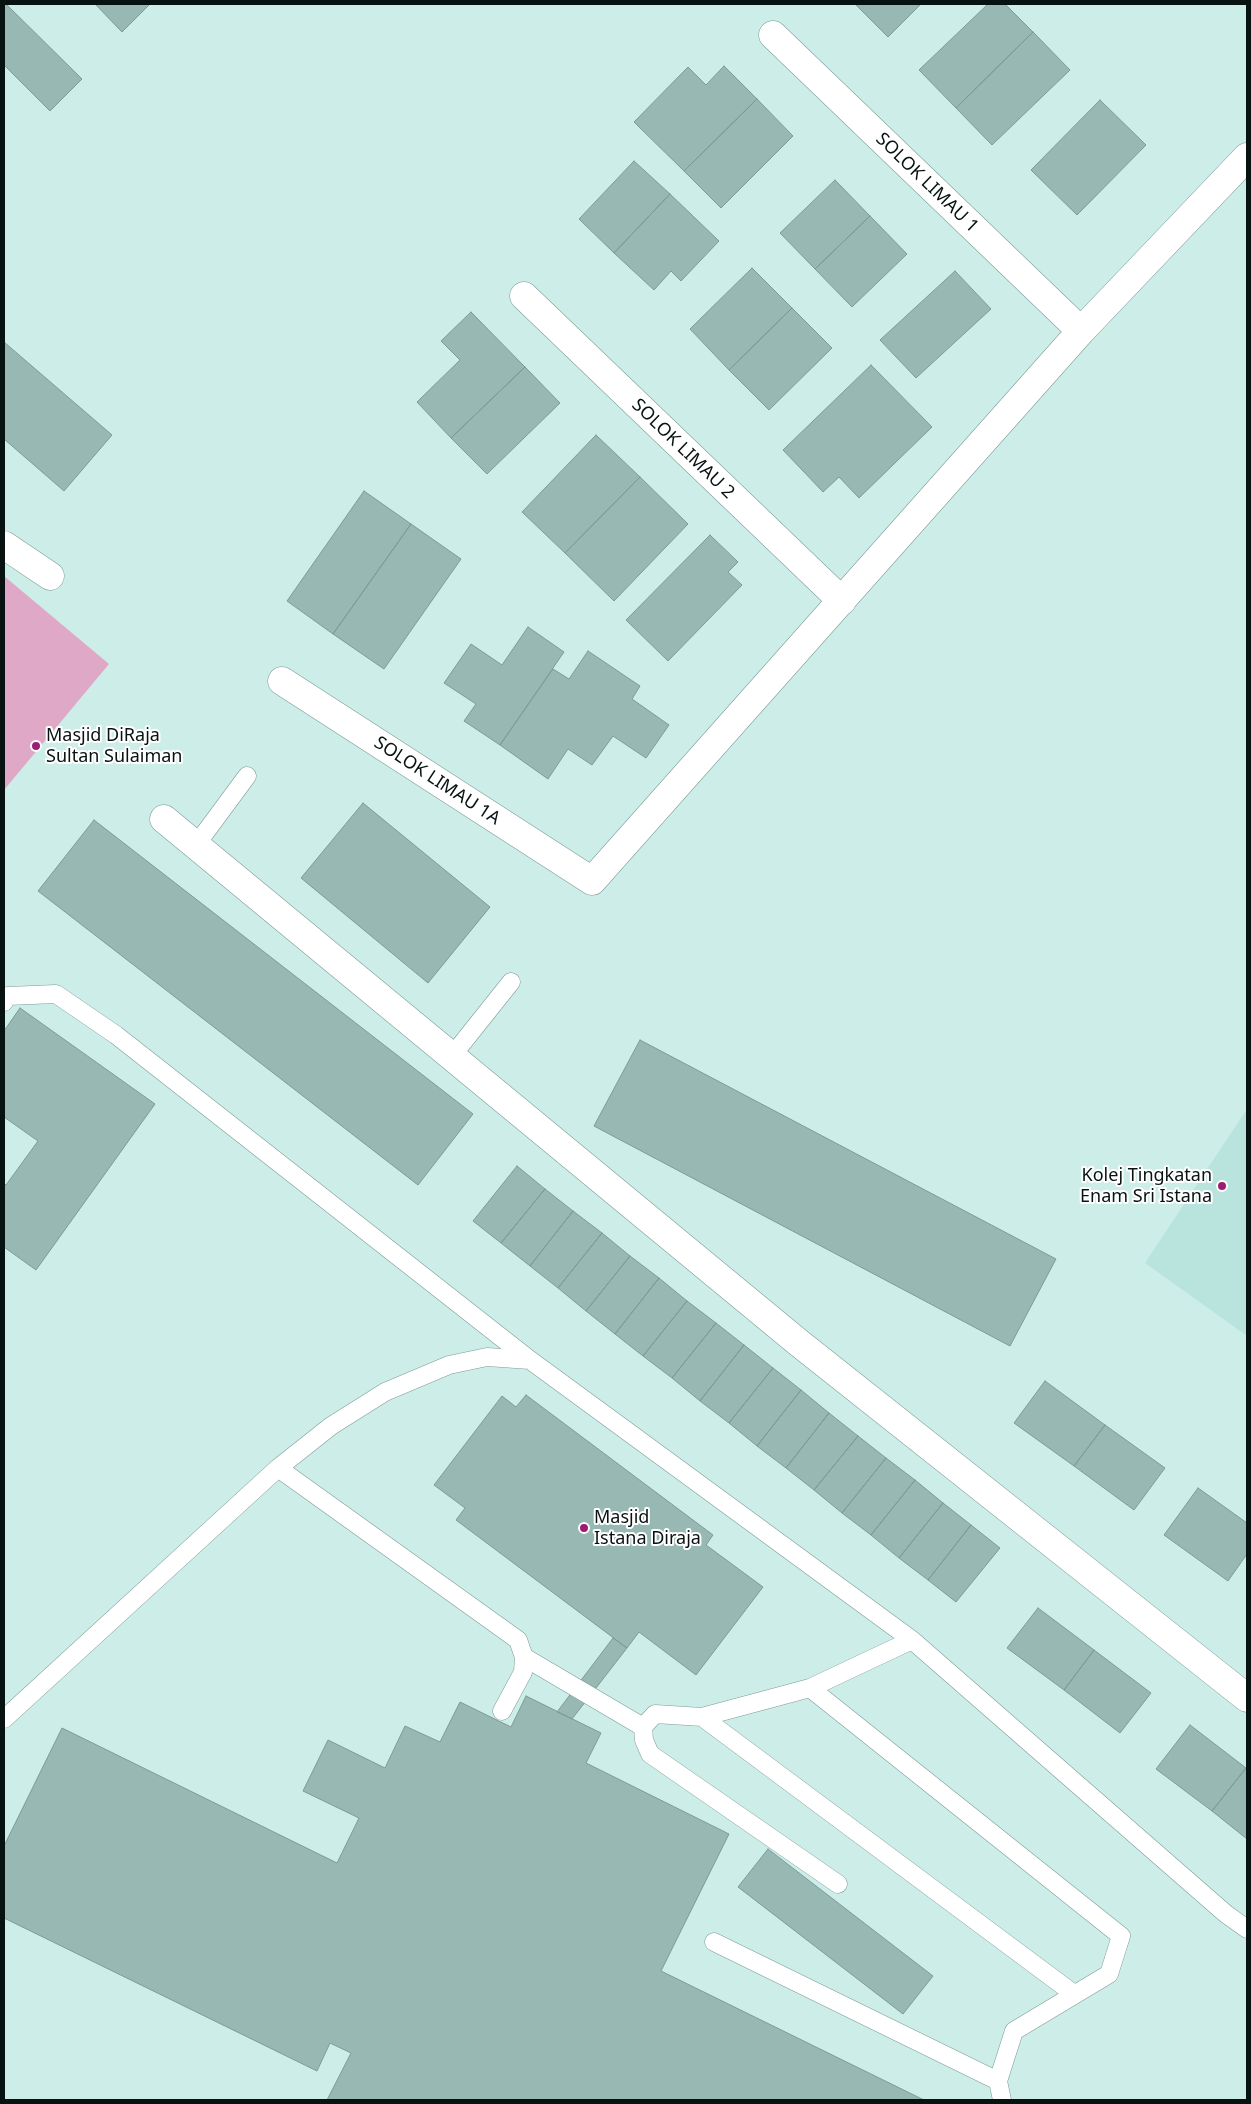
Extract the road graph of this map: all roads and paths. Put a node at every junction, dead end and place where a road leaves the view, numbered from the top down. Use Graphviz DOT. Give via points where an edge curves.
graph roads {
  1 [pos="773,35"];
  2 [pos="1247,157"];
  3 [pos="524,296"];
  4 [pos="1081,331"];
  5 [pos="4,545"];
  6 [pos="50,576"];
  7 [pos="842,601"];
  8 [pos="282,681"];
  9 [pos="247,776"];
  10 [pos="164,819"];
  11 [pos="196,845"];
  12 [pos="511,982"];
  13 [pos="4,1002"];
  14 [pos="452,1056"];
  15 [pos="530,1360"];
  16 [pos="278,1468"];
  17 [pos="912,1640"];
  18 [pos="524,1657"];
  19 [pos="810,1688"];
  20 [pos="1247,1698"];
  21 [pos="502,1711"];
  22 [pos="702,1717"];
  23 [pos="4,1719"];
  24 [pos="643,1727"];
  25 [pos="838,1884"];
  26 [pos="1247,1929"];
  27 [pos="714,1942"];
  28 [pos="1074,1994"];
  29 [pos="998,2080"];
  30 [pos="1002,2100"];
  1 -- 4 [label="street, SOLOK LIMAU 1"];
  2 -- 4 [label="street"];
  3 -- 7 [label="street, SOLOK LIMAU 2"];
  4 -- 7 [label="street"];
  5 -- 6 [label="street"];
  7 -- 8 [label="street, SOLOK LIMAU 1A" via="592,882"];
  9 -- 11 [label="lane"];
  10 -- 11 [label="street"];
  11 -- 14 [label="street"];
  12 -- 14 [label="lane"];
  13 -- 15 [label="lane" via="8,996 56,994 108,1030"];
  14 -- 20 [label="street" via="799,1343"];
  15 -- 16 [label="lane" via="487,1357 449,1364 385,1392 332,1426"];
  15 -- 17 [label="lane"];
  16 -- 18 [label="lane" via="518,1640"];
  16 -- 23 [label="lane"];
  17 -- 19 [label="lane"];
  17 -- 26 [label="lane"];
  18 -- 21 [label="lane" via="523,1672"];
  18 -- 24 [label="lane"];
  19 -- 22 [label="lane"];
  19 -- 28 [label="lane" via="1121,1936 1108,1974"];
  22 -- 24 [label="lane" via="656,1714"];
  22 -- 28 [label="lane"];
  24 -- 25 [label="lane" via="650,1754"];
  27 -- 29 [label="lane"];
  28 -- 29 [label="lane" via="1014,2031"];
  29 -- 30 [label="lane"];
}
